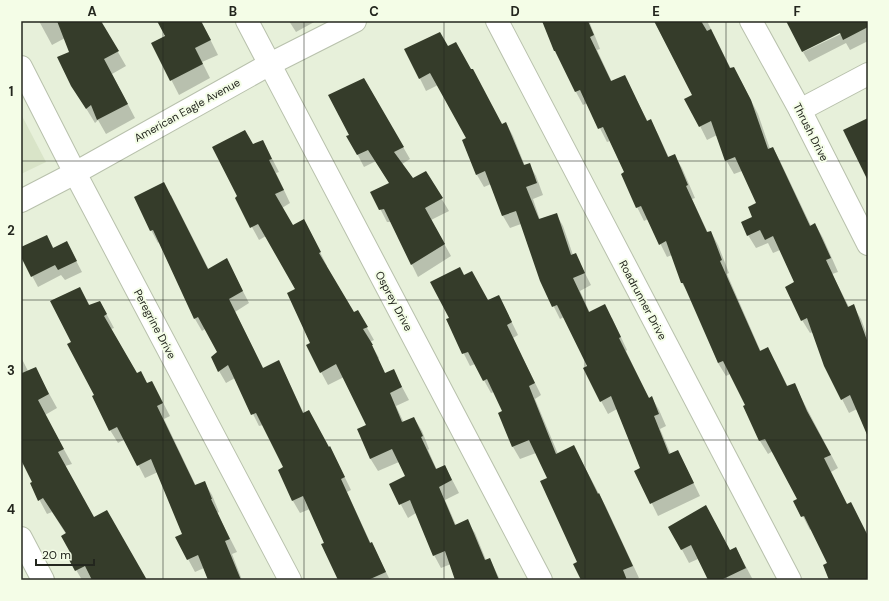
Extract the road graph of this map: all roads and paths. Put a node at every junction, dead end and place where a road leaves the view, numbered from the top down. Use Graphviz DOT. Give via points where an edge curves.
graph roads {
  1 [pos="247,21"];
  2 [pos="355,21"];
  3 [pos="497,21"];
  4 [pos="751,21"];
  5 [pos="270,64"];
  6 [pos="21,67"];
  7 [pos="868,74"];
  8 [pos="800,110"];
  9 [pos="75,173"];
  10 [pos="21,201"];
  11 [pos="868,244"];
  12 [pos="21,538"];
  13 [pos="43,580"];
  14 [pos="290,580"];
  15 [pos="541,580"];
  16 [pos="790,580"];
  1 -- 5 [label="street, Osprey Drive"];
  2 -- 5 [label="street, American Eagle Avenue"];
  3 -- 16 [label="street, Roadrunner Drive"];
  4 -- 8 [label="street, Thrush Drive"];
  5 -- 9 [label="street, American Eagle Avenue"];
  5 -- 15 [label="street, Osprey Drive"];
  6 -- 9 [label="street, Peregrine Drive"];
  7 -- 8 [label="street"];
  8 -- 11 [label="street, Thrush Drive"];
  9 -- 10 [label="street, American Eagle Avenue"];
  9 -- 14 [label="street, Peregrine Drive"];
  12 -- 13 [label="street"];
}
